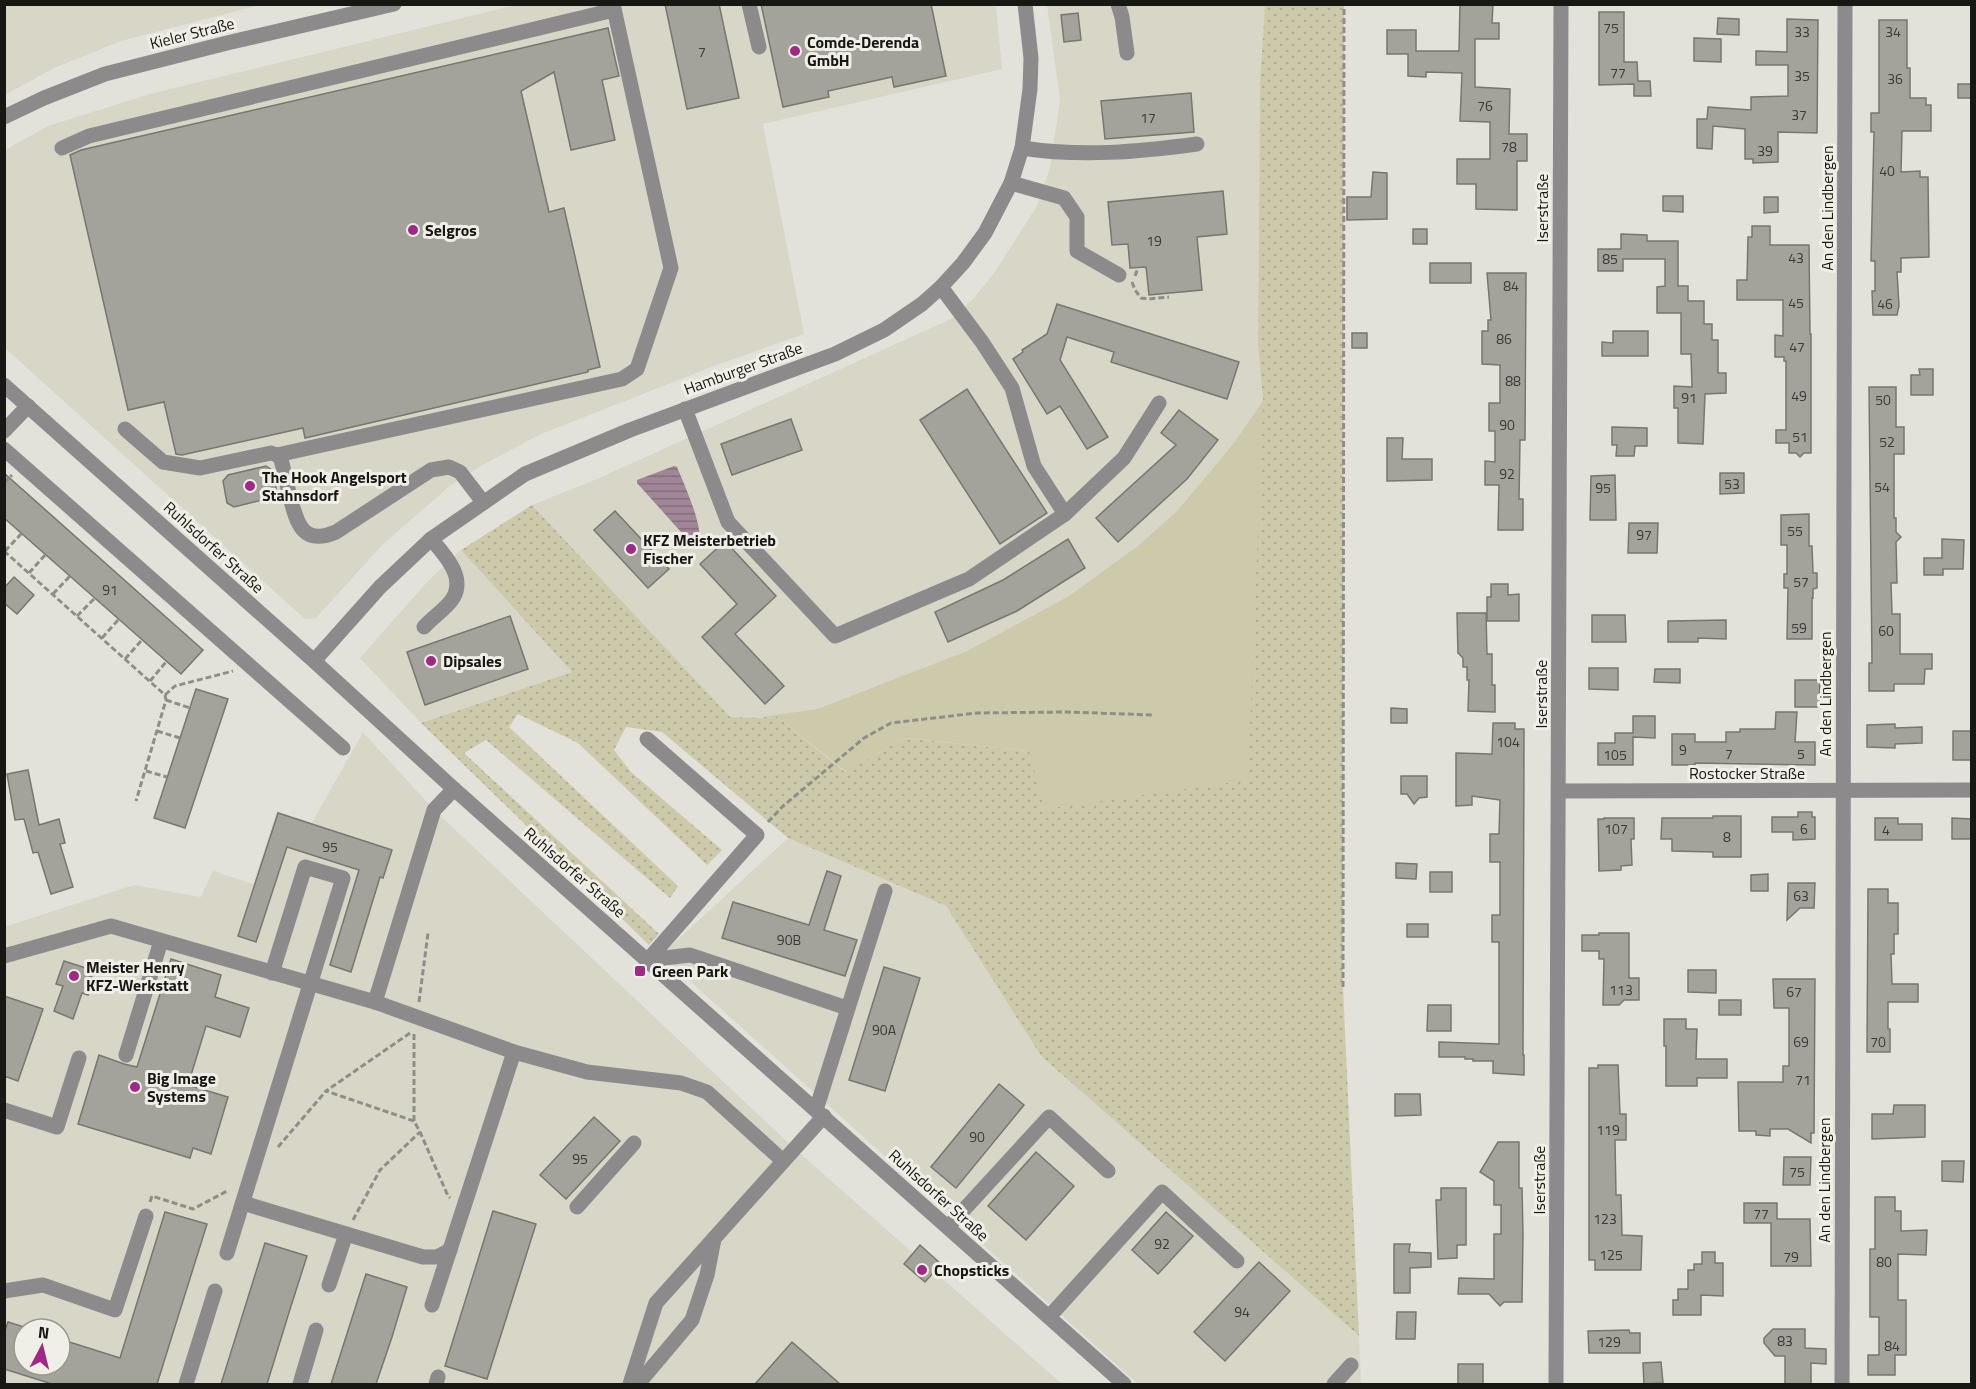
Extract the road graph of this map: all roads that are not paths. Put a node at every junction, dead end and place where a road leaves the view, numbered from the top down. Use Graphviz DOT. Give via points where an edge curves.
graph roads {
  1 [pos="394,4"];
  2 [pos="749,4"];
  3 [pos="1025,4"];
  4 [pos="1118,4"];
  5 [pos="1561,4"];
  6 [pos="1845,4"];
  7 [pos="613,7"];
  8 [pos="759,46"];
  9 [pos="1127,53"];
  10 [pos="4,117"];
  11 [pos="1197,144"];
  12 [pos="1022,147"];
  13 [pos="62,148"];
  14 [pos="1011,183"];
  15 [pos="1125,278"];
  16 [pos="941,287"];
  17 [pos="4,385"];
  18 [pos="1159,403"];
  19 [pos="27,406"];
  20 [pos="685,409"];
  21 [pos="125,429"];
  22 [pos="4,431"];
  23 [pos="4,450"];
  24 [pos="277,455"];
  25 [pos="483,502"];
  26 [pos="1065,514"];
  27 [pos="431,539"];
  28 [pos="424,627"];
  29 [pos="315,661"];
  30 [pos="647,739"];
  31 [pos="344,748"];
  32 [pos="454,789"];
  33 [pos="1971,790"];
  34 [pos="1559,791"];
  35 [pos="1842,791"];
  36 [pos="885,891"];
  37 [pos="161,941"];
  38 [pos="4,956"];
  39 [pos="648,960"];
  40 [pos="272,973"];
  41 [pos="310,984"];
  42 [pos="375,1002"];
  43 [pos="847,1008"];
  44 [pos="514,1052"];
  45 [pos="126,1055"];
  46 [pos="79,1058"];
  47 [pos="4,1110"];
  48 [pos="820,1113"];
  49 [pos="634,1143"];
  50 [pos="783,1161"];
  51 [pos="1108,1171"];
  52 [pos="243,1203"];
  53 [pos="577,1207"];
  54 [pos="146,1216"];
  55 [pos="948,1227"];
  56 [pos="346,1234"];
  57 [pos="714,1239"];
  58 [pos="450,1250"];
  59 [pos="227,1253"];
  60 [pos="1237,1261"];
  61 [pos="329,1285"];
  62 [pos="4,1291"];
  63 [pos="215,1291"];
  64 [pos="432,1305"];
  65 [pos="1049,1317"];
  66 [pos="316,1330"];
  67 [pos="1351,1365"];
  68 [pos="186,1384"];
  69 [pos="300,1384"];
  70 [pos="630,1384"];
  71 [pos="638,1384"];
  72 [pos="1125,1384"];
  73 [pos="1334,1384"];
  74 [pos="1556,1384"];
  75 [pos="1842,1384"];
  1 -- 10 [label="street, Kieler Straße" via="105,74"];
  2 -- 8 [label="street"];
  3 -- 12 [label="street, Hamburger Straße" via="1031,58"];
  4 -- 9 [label="street"];
  5 -- 34 [label="street, Iserstraße"];
  6 -- 35 [label="street, An den Lindbergen"];
  7 -- 13 [label="street" via="89,136"];
  7 -- 24 [label="street" via="671,268 637,369 622,378"];
  11 -- 12 [label="street" via="1084,154"];
  12 -- 14 [label="street, Hamburger Straße"];
  14 -- 15 [label="street" via="1064,198 1077,217 1077,251"];
  14 -- 16 [label="street, Hamburger Straße" via="985,232"];
  16 -- 20 [label="street, Hamburger Straße" via="884,330 835,354"];
  16 -- 26 [label="street" via="1012,388 1034,466"];
  17 -- 19 [label="street, Ruhlsdorfer Straße"];
  18 -- 26 [label="street" via="1124,458"];
  19 -- 22 [label="street"];
  19 -- 29 [label="street, Ruhlsdorfer Straße"];
  20 -- 25 [label="street, Hamburger Straße" via="525,474"];
  20 -- 26 [label="street" via="728,522 835,636 969,579"];
  21 -- 24 [label="street" via="163,462 200,468"];
  23 -- 31 [label="street"];
  24 -- 25 [label="street" via="296,518 302,530 312,536 336,532 431,470 449,467 460,472"];
  25 -- 27 [label="street, Hamburger Straße"];
  27 -- 28 [label="street" via="450,561 456,591"];
  27 -- 29 [label="street, Hamburger Straße" via="380,587"];
  29 -- 32 [label="street, Ruhlsdorfer Straße"];
  30 -- 39 [label="street" via="757,835"];
  32 -- 39 [label="street, Ruhlsdorfer Straße"];
  32 -- 42 [label="street" via="434,810"];
  33 -- 35 [label="street, Rostocker Straße"];
  34 -- 35 [label="street, Rostocker Straße"];
  34 -- 74 [label="street, Iserstraße"];
  35 -- 75 [label="street, An den Lindbergen"];
  36 -- 43 [label="street"];
  37 -- 38 [label="street" via="111,927"];
  37 -- 40 [label="street"];
  37 -- 45 [label="street"];
  39 -- 43 [label="street" via="690,955"];
  39 -- 48 [label="street, Ruhlsdorfer Straße"];
  40 -- 41 [label="street"];
  40 -- 41 [label="street" via="305,867 343,878"];
  41 -- 42 [label="street"];
  41 -- 52 [label="street"];
  42 -- 44 [label="street"];
  43 -- 48 [label="street"];
  44 -- 50 [label="street" via="587,1072 681,1083 707,1092"];
  44 -- 58 [label="street"];
  46 -- 47 [label="street" via="57,1127"];
  48 -- 50 [label="street"];
  48 -- 55 [label="street, Ruhlsdorfer Straße"];
  49 -- 53 [label="street"];
  50 -- 57 [label="street"];
  51 -- 55 [label="street" via="1049,1118"];
  52 -- 56 [label="street"];
  52 -- 59 [label="street"];
  54 -- 62 [label="street" via="115,1310 43,1285"];
  55 -- 65 [label="street, Ruhlsdorfer Straße"];
  56 -- 58 [label="street" via="423,1257 437,1257"];
  56 -- 61 [label="street"];
  57 -- 70 [label="street" via="656,1303"];
  57 -- 71 [label="street" via="693,1320"];
  58 -- 64 [label="street"];
  60 -- 65 [label="street" via="1162,1192"];
  63 -- 68 [label="street"];
  65 -- 72 [label="street, Ruhlsdorfer Straße"];
  66 -- 69 [label="street"];
  67 -- 73 [label="street"];
}
